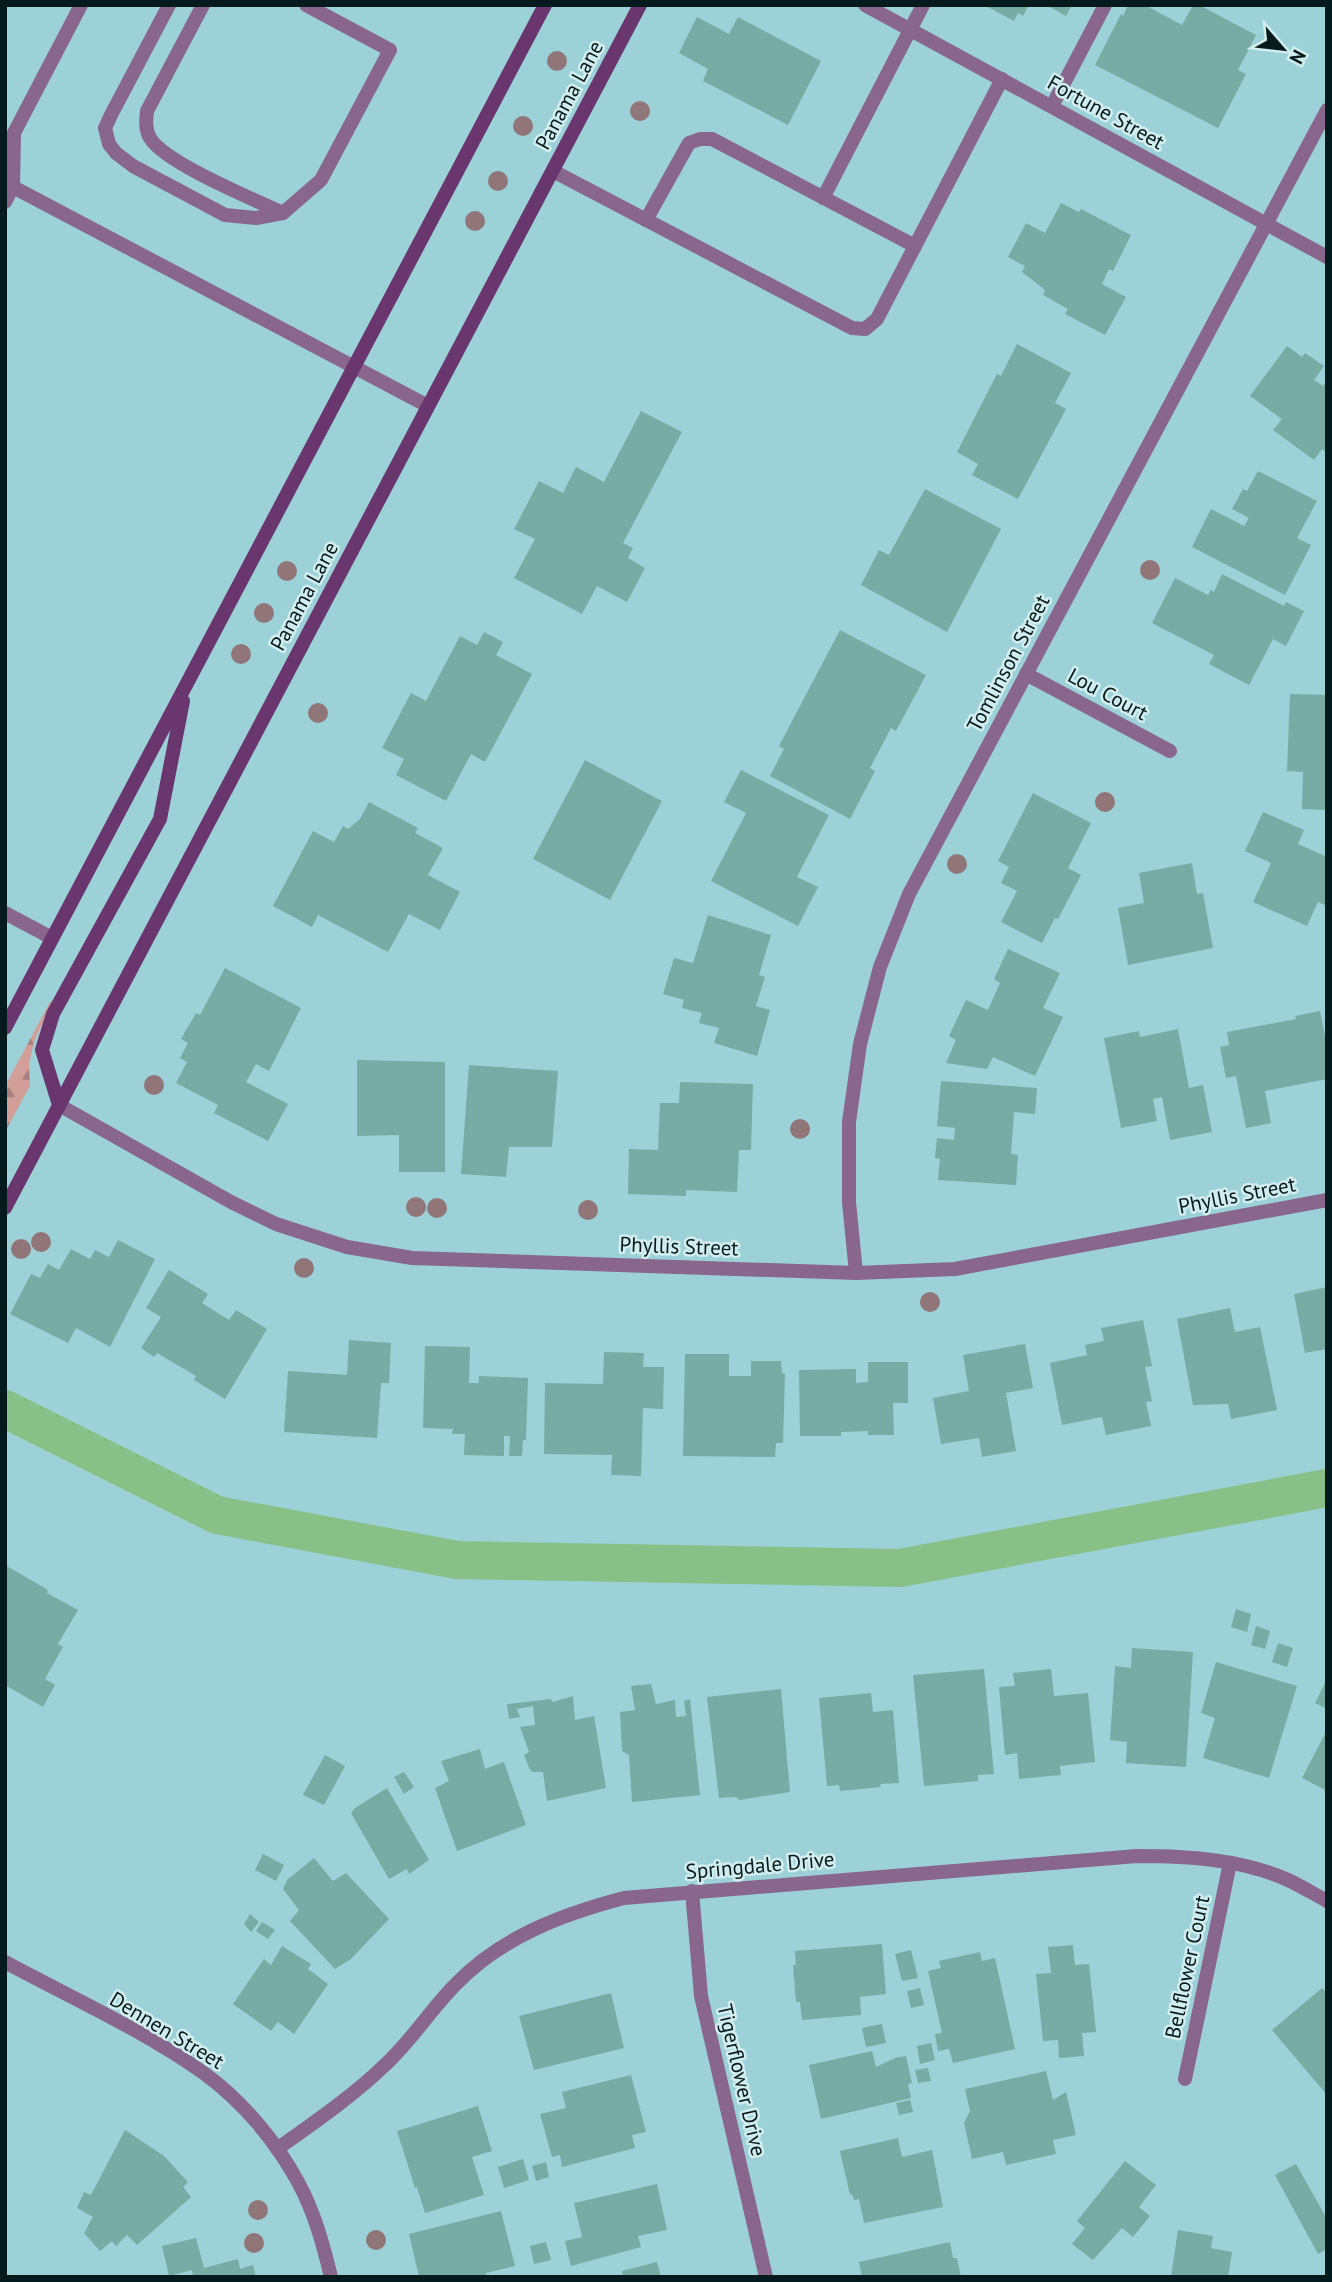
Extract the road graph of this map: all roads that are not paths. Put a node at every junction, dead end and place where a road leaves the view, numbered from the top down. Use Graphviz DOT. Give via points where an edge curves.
graph roads {
  1 [pos="81,5"];
  2 [pos="169,5"];
  3 [pos="203,5"];
  4 [pos="306,5"];
  5 [pos="545,5"];
  6 [pos="640,5"];
  7 [pos="865,5"];
  8 [pos="923,5"];
  9 [pos="1105,5"];
  10 [pos="911,29"];
  11 [pos="1002,79"];
  12 [pos="1052,106"];
  13 [pos="1327,110"];
  14 [pos="553,171"];
  15 [pos="13,187"];
  16 [pos="823,198"];
  17 [pos="5,202"];
  18 [pos="283,213"];
  19 [pos="646,220"];
  20 [pos="1265,224"];
  21 [pos="915,246"];
  22 [pos="1327,257"];
  23 [pos="355,366"];
  24 [pos="428,406"];
  25 [pos="1026,674"];
  26 [pos="186,686"];
  27 [pos="1170,751"];
  28 [pos="5,913"];
  29 [pos="52,938"];
  30 [pos="5,1028"];
  31 [pos="59,1105"];
  32 [pos="1327,1200"];
  33 [pos="5,1208"];
  34 [pos="856,1273"];
  35 [pos="1230,1863"];
  36 [pos="692,1891"];
  37 [pos="1327,1901"];
  38 [pos="7,1966"];
  39 [pos="1185,2080"];
  40 [pos="277,2149"];
  41 [pos="331,2277"];
  42 [pos="766,2277"];
  1 -- 15 [label="street" via="14,133"];
  2 -- 18 [label="street" via="108,122 109,144 133,166 225,215 256,218"];
  3 -- 18 [label="street" via="147,111 149,136 182,163"];
  4 -- 18 [label="street" via="390,50 321,180"];
  5 -- 23 [label="main road"];
  6 -- 14 [label="main road, Panama Lane"];
  7 -- 10 [label="street, Fortune Street"];
  8 -- 10 [label="street"];
  9 -- 12 [label="street"];
  10 -- 11 [label="street, Fortune Street"];
  10 -- 16 [label="street"];
  11 -- 12 [label="street, Fortune Street"];
  11 -- 21 [label="street"];
  12 -- 20 [label="street, Fortune Street"];
  13 -- 20 [label="street, Tomlinson Street"];
  14 -- 19 [label="street"];
  14 -- 24 [label="main road, Panama Lane"];
  15 -- 17 [label="street"];
  15 -- 23 [label="street"];
  16 -- 19 [label="street" via="712,139 700,139 689,143"];
  16 -- 21 [label="street"];
  19 -- 21 [label="street" via="852,328 865,329 877,319"];
  20 -- 22 [label="street, Fortune Street"];
  20 -- 25 [label="street, Tomlinson Street"];
  23 -- 24 [label="street"];
  23 -- 26 [label="main road"];
  24 -- 31 [label="main road, Panama Lane"];
  25 -- 27 [label="street, Lou Court"];
  25 -- 34 [label="street, Tomlinson Street" via="909,894 880,967 860,1044 849,1122 849,1202"];
  26 -- 29 [label="main road"];
  26 -- 31 [label="main road" via="160,819 53,1014 42,1050"];
  28 -- 29 [label="street"];
  29 -- 30 [label="main road"];
  31 -- 33 [label="main road, Panama Lane"];
  31 -- 34 [label="street, Phyllis Street" via="231,1202 347,1247 412,1258"];
  32 -- 34 [label="street, Phyllis Street" via="955,1269"];
  35 -- 36 [label="street, Springdale Drive" via="1137,1856"];
  35 -- 37 [label="street, Springdale Drive" via="1285,1879"];
  35 -- 39 [label="street, Bellflower Court"];
  36 -- 40 [label="street, Springdale Drive" via="612,1901 522,1934 458,1981 390,2061 356,2092"];
  36 -- 42 [label="street, Tigerflower Drive" via="701,1996"];
  38 -- 40 [label="street, Dennen Street" via="163,2047 206,2075 245,2109"];
  40 -- 41 [label="street, Dennen Street" via="299,2183 321,2235"];
}
